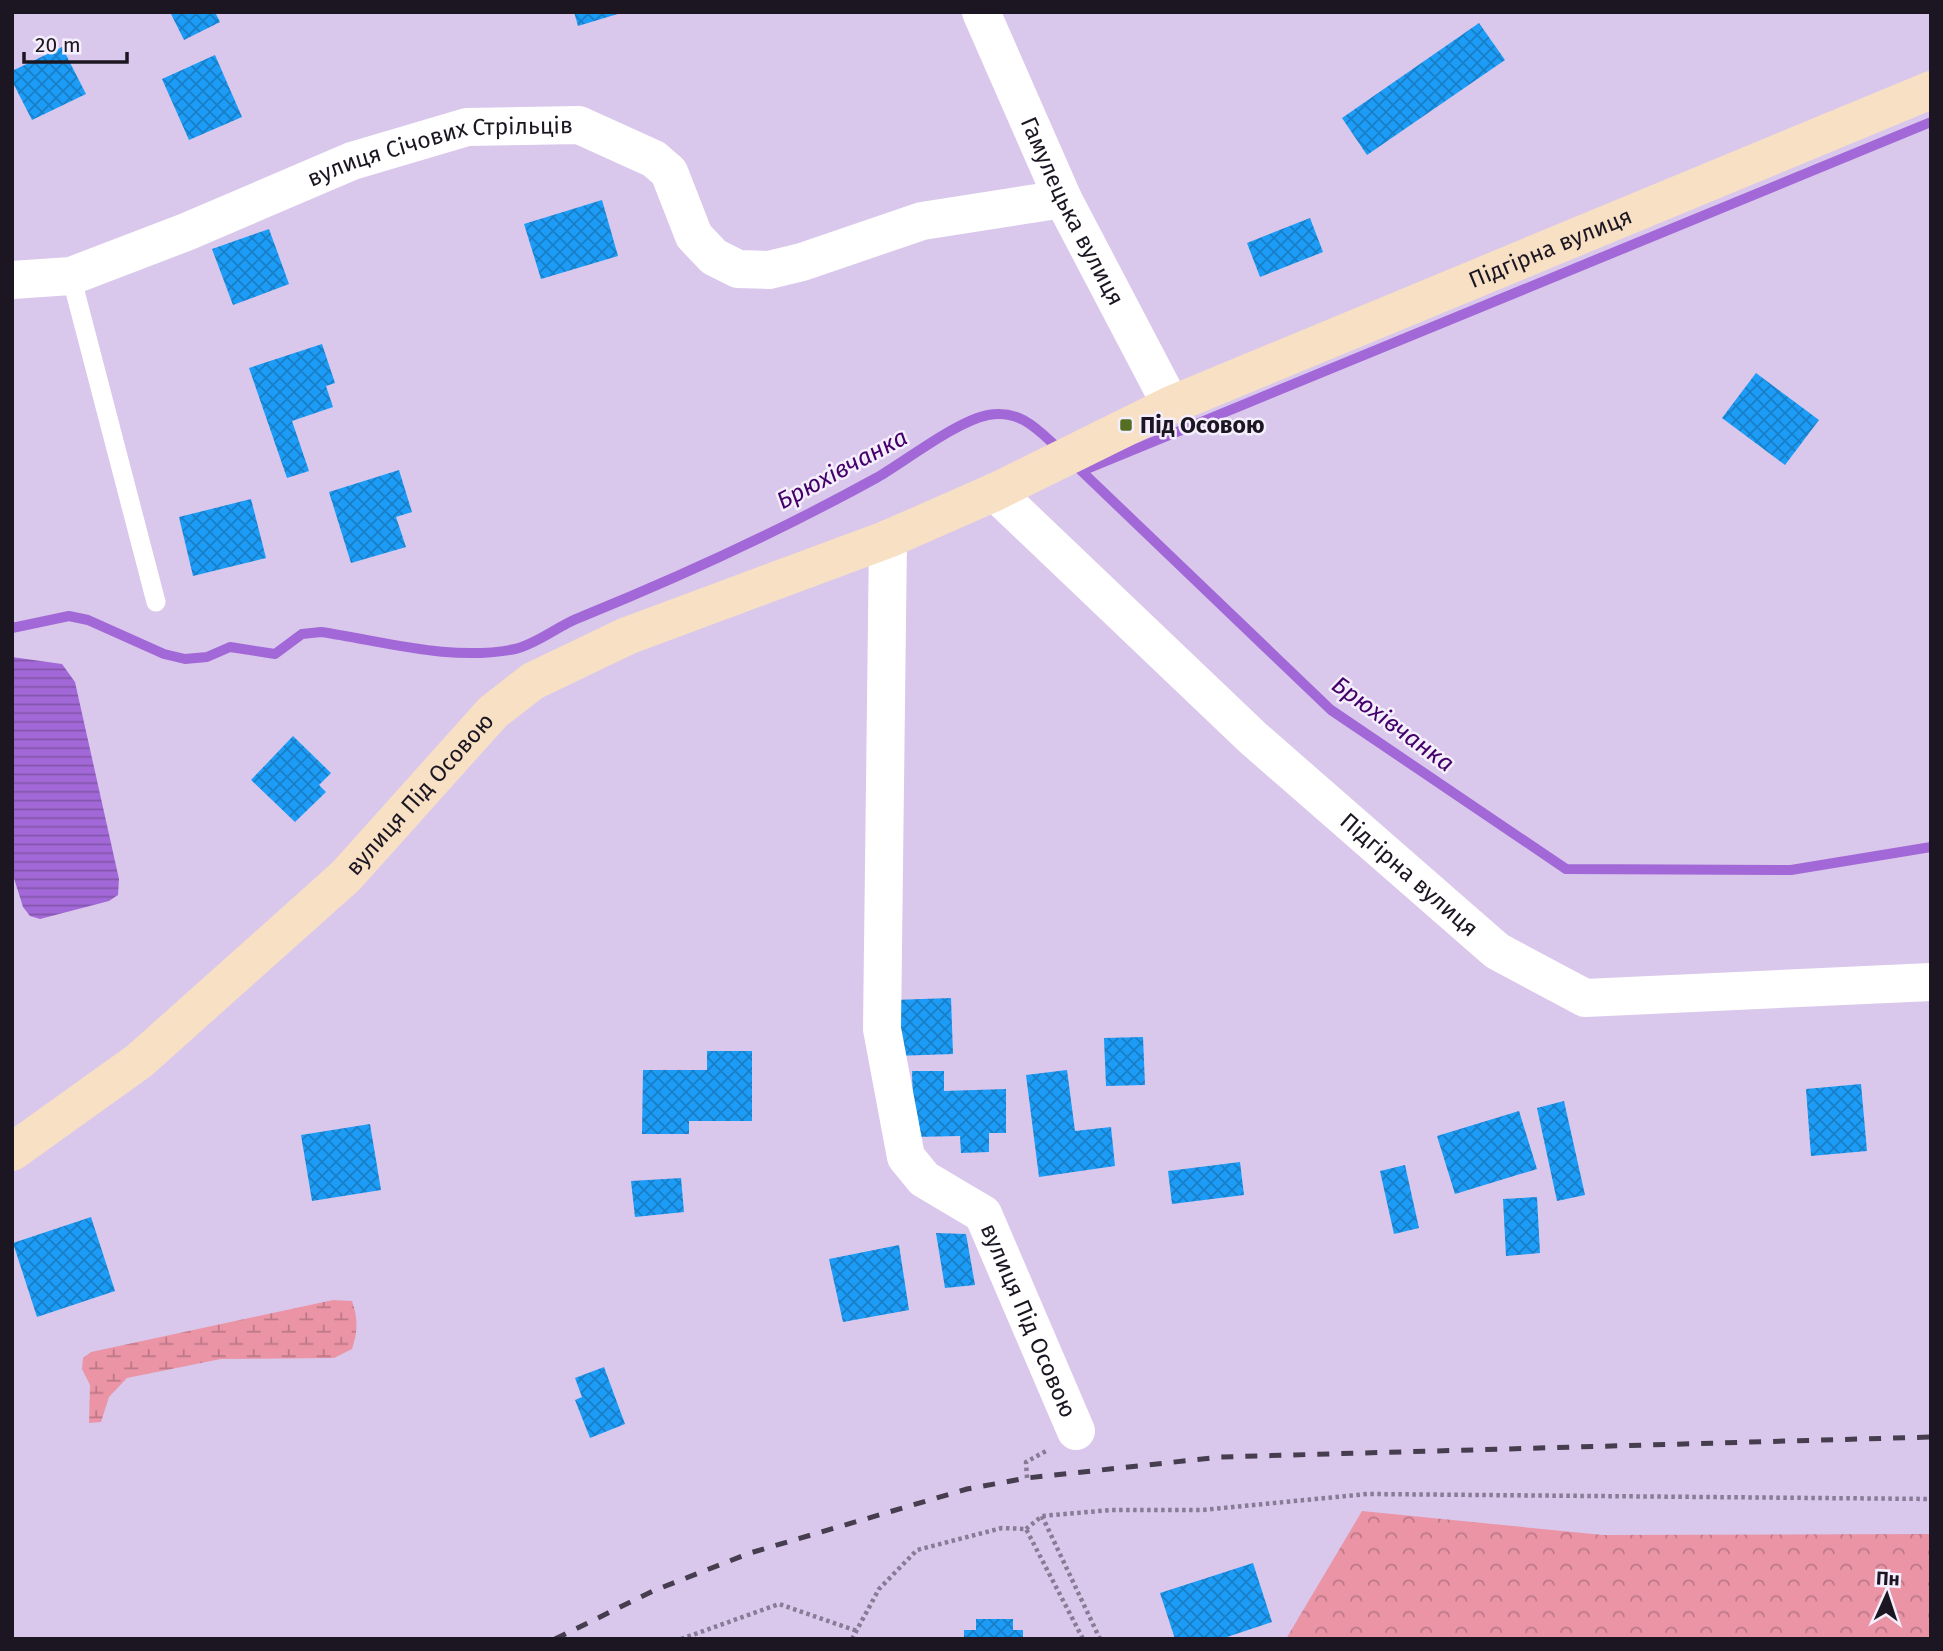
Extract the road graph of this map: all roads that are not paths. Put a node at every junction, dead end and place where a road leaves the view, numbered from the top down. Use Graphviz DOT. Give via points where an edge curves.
graph roads {
  1 [pos="981,12"];
  2 [pos="1931,90"];
  3 [pos="1063,199"];
  4 [pos="71,276"];
  5 [pos="12,280"];
  6 [pos="1171,405"];
  7 [pos="1089,444"];
  8 [pos="995,492"];
  9 [pos="888,539"];
  10 [pos="156,602"];
  11 [pos="1931,982"];
  12 [pos="12,1152"];
  13 [pos="1076,1431"];
  1 -- 3 [label="street, Гамулецька вулиця"];
  2 -- 6 [label="street, Підгірна вулиця"];
  3 -- 4 [label="street, вулиця Січових Стрільців" via="922,221 802,262 769,270 738,270 714,257 694,236 668,172 654,159 579,125 467,127 352,161"];
  3 -- 6 [label="street, Гамулецька вулиця"];
  4 -- 5 [label="street, вулиця Січових Стрільців"];
  4 -- 10 [label="lane"];
  6 -- 7 [label="street, Підгірна вулиця"];
  7 -- 8 [label="street, вулиця Під Осовою"];
  8 -- 9 [label="street, вулиця Під Осовою"];
  8 -- 11 [label="street, Підгірна вулиця" via="1253,738 1497,951 1585,998"];
  9 -- 12 [label="street, вулиця Під Осовою" via="627,636 533,681 493,712 346,876 139,1061"];
  9 -- 13 [label="street, вулиця Під Осовою" via="882,1029 906,1157 925,1179 982,1214"];
}
